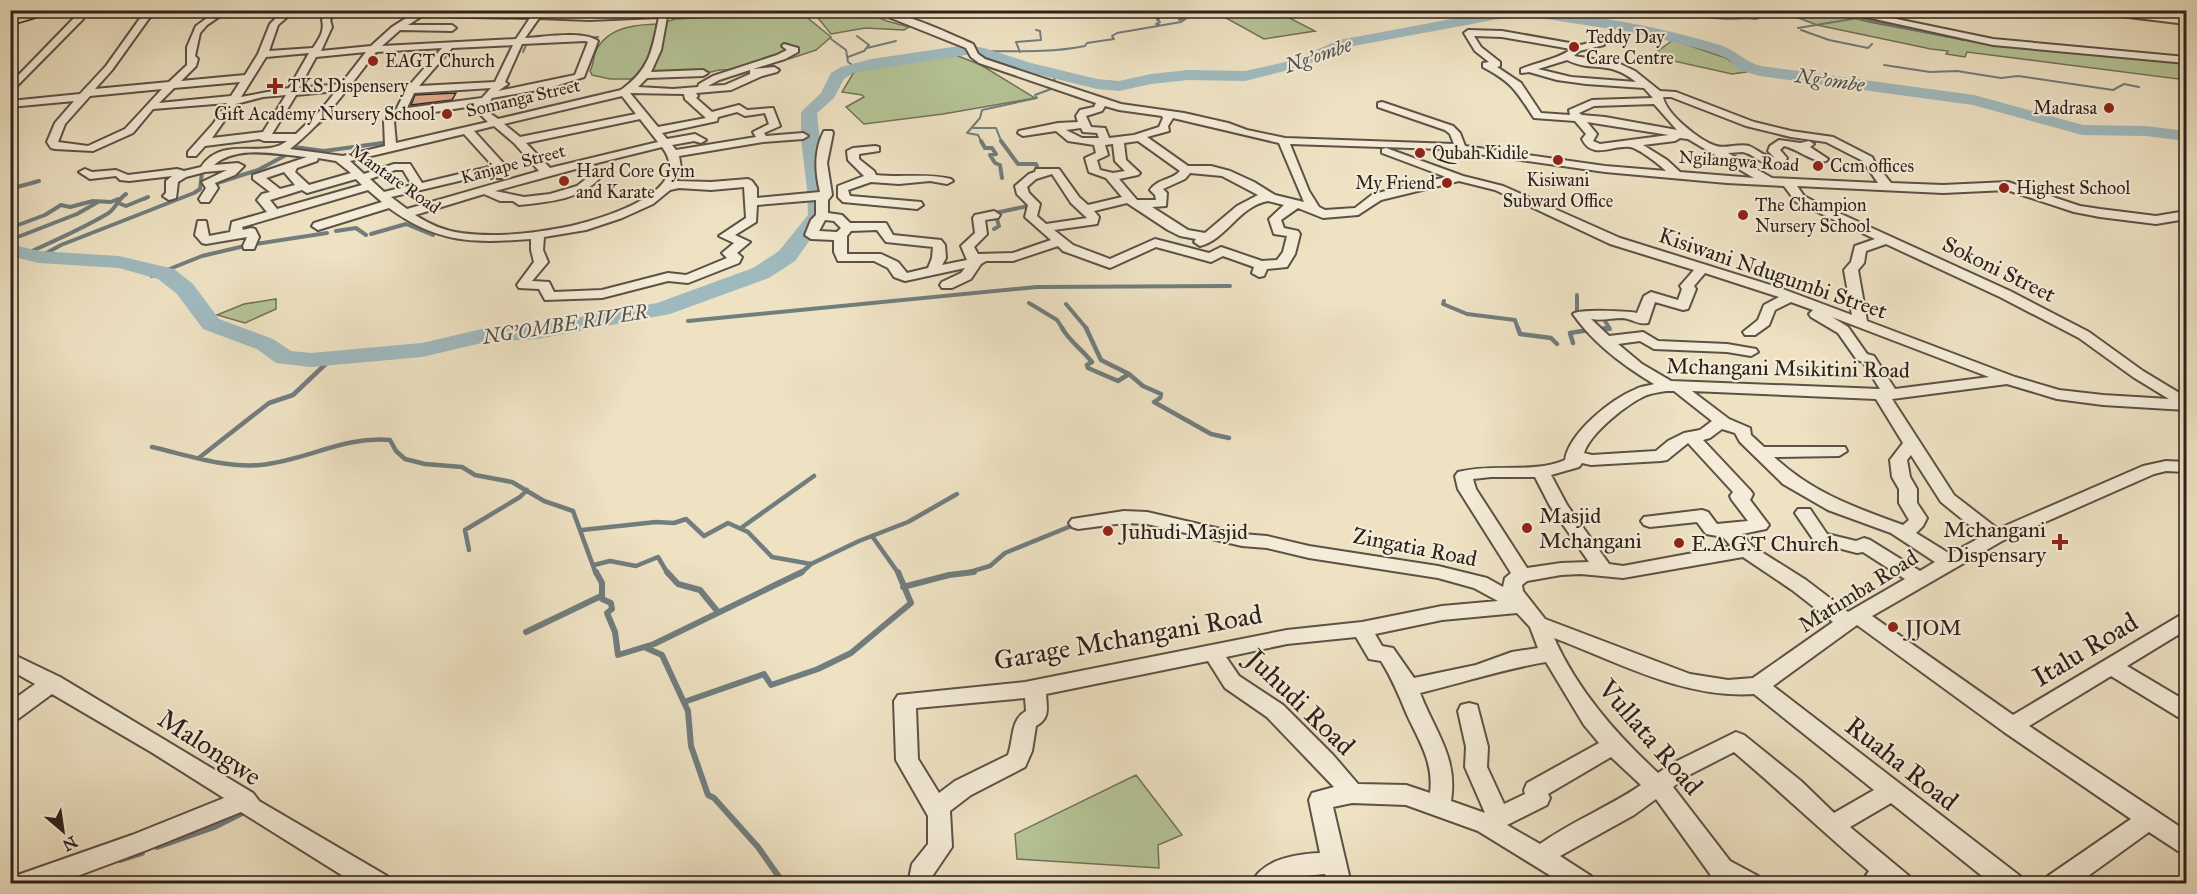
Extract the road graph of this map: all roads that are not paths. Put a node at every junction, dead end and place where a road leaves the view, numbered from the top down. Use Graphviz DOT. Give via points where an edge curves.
graph roads {
  1 [pos="55,10"];
  2 [pos="81,10"];
  3 [pos="151,10"];
  4 [pos="225,10"];
  5 [pos="290,10"];
  6 [pos="296,10"];
  7 [pos="771,10"];
  8 [pos="875,10"];
  9 [pos="1838,10"];
  10 [pos="1890,10"];
  11 [pos="2075,10"];
  12 [pos="22,11"];
  13 [pos="332,11"];
  14 [pos="422,12"];
  15 [pos="10,14"];
  16 [pos="536,16"];
  17 [pos="663,16"];
  18 [pos="1867,17"];
  19 [pos="2187,21"];
  20 [pos="10,22"];
  21 [pos="399,27"];
  22 [pos="452,28"];
  23 [pos="519,41"];
  24 [pos="1601,42"];
  25 [pos="450,44"];
  26 [pos="787,46"];
  27 [pos="1581,48"];
  28 [pos="374,49"];
  29 [pos="316,52"];
  30 [pos="262,54"];
  31 [pos="1568,57"];
  32 [pos="2187,60"];
  33 [pos="1528,69"];
  34 [pos="774,70"];
  35 [pos="703,73"];
  36 [pos="645,75"];
  37 [pos="1509,77"];
  38 [pos="247,78"];
  39 [pos="570,80"];
  40 [pos="178,81"];
  41 [pos="499,84"];
  42 [pos="1645,85"];
  43 [pos="344,87"];
  44 [pos="700,89"];
  45 [pos="10,90"];
  46 [pos="411,90"];
  47 [pos="626,90"];
  48 [pos="686,91"];
  49 [pos="87,92"];
  50 [pos="291,92"];
  51 [pos="487,98"];
  52 [pos="1658,98"];
  53 [pos="233,101"];
  54 [pos="1101,102"];
  55 [pos="1599,103"];
  56 [pos="10,104"];
  57 [pos="1382,105"];
  58 [pos="151,106"];
  59 [pos="401,111"];
  60 [pos="1165,113"];
  61 [pos="641,116"];
  62 [pos="711,117"];
  63 [pos="1578,117"];
  64 [pos="495,121"];
  65 [pos="1621,122"];
  66 [pos="1085,124"];
  67 [pos="1059,126"];
  68 [pos="466,129"];
  69 [pos="655,133"];
  70 [pos="828,133"];
  71 [pos="1023,133"];
  72 [pos="1111,134"];
  73 [pos="267,135"];
  74 [pos="1141,135"];
  75 [pos="803,136"];
  76 [pos="1689,136"];
  77 [pos="1810,136"];
  78 [pos="297,137"];
  79 [pos="763,139"];
  80 [pos="701,140"];
  81 [pos="518,141"];
  82 [pos="1286,141"];
  83 [pos="201,143"];
  84 [pos="1356,143"];
  85 [pos="664,144"];
  86 [pos="1633,144"];
  87 [pos="391,147"];
  88 [pos="1800,147"];
  89 [pos="875,148"];
  90 [pos="1461,149"];
  91 [pos="282,150"];
  92 [pos="1711,150"];
  93 [pos="264,152"];
  94 [pos="221,154"];
  95 [pos="673,154"];
  96 [pos="844,159"];
  97 [pos="1822,159"];
  98 [pos="336,160"];
  99 [pos="822,162"];
  100 [pos="586,163"];
  101 [pos="287,166"];
  102 [pos="237,168"];
  103 [pos="498,168"];
  104 [pos="205,169"];
  105 [pos="1186,170"];
  106 [pos="85,172"];
  107 [pos="547,172"];
  108 [pos="182,175"];
  109 [pos="1676,175"];
  110 [pos="1111,177"];
  111 [pos="870,178"];
  112 [pos="1459,178"];
  113 [pos="363,180"];
  114 [pos="947,181"];
  115 [pos="1769,182"];
  116 [pos="301,183"];
  117 [pos="1788,183"];
  118 [pos="506,184"];
  119 [pos="419,187"];
  120 [pos="667,187"];
  121 [pos="1889,188"];
  122 [pos="486,190"];
  123 [pos="278,193"];
  124 [pos="826,195"];
  125 [pos="169,196"];
  126 [pos="1269,197"];
  127 [pos="205,199"];
  128 [pos="322,199"];
  129 [pos="388,200"];
  130 [pos="751,202"];
  131 [pos="1134,202"];
  132 [pos="874,203"];
  133 [pos="1296,204"];
  134 [pos="917,205"];
  135 [pos="1313,207"];
  136 [pos="1084,210"];
  137 [pos="407,213"];
  138 [pos="275,214"];
  139 [pos="994,215"];
  140 [pos="2187,215"];
  141 [pos="822,216"];
  142 [pos="345,218"];
  143 [pos="202,224"];
  144 [pos="318,226"];
  145 [pos="882,226"];
  146 [pos="1043,228"];
  147 [pos="844,232"];
  148 [pos="1184,233"];
  149 [pos="237,234"];
  150 [pos="538,236"];
  151 [pos="1209,238"];
  152 [pos="1886,240"];
  153 [pos="1058,242"];
  154 [pos="1155,243"];
  155 [pos="249,246"];
  156 [pos="1188,251"];
  157 [pos="976,260"];
  158 [pos="934,269"];
  159 [pos="1702,269"];
  160 [pos="947,285"];
  161 [pos="1789,297"];
  162 [pos="1809,304"];
  163 [pos="1860,322"];
  164 [pos="1750,333"];
  165 [pos="1606,341"];
  166 [pos="1751,352"];
  167 [pos="2010,380"];
  168 [pos="1673,386"];
  169 [pos="1886,394"];
  170 [pos="2187,404"];
  171 [pos="1724,423"];
  172 [pos="1690,436"];
  173 [pos="1912,443"];
  174 [pos="1839,451"];
  175 [pos="1761,452"];
  176 [pos="1574,455"];
  177 [pos="2187,467"];
  178 [pos="1541,472"];
  179 [pos="1804,513"];
  180 [pos="1650,520"];
  181 [pos="1078,523"];
  182 [pos="1728,531"];
  183 [pos="1904,534"];
  184 [pos="1996,537"];
  185 [pos="1746,550"];
  186 [pos="1949,562"];
  187 [pos="1605,572"];
  188 [pos="1522,575"];
  189 [pos="1919,579"];
  190 [pos="1522,606"];
  191 [pos="1853,619"];
  192 [pos="2187,621"];
  193 [pos="1539,624"];
  194 [pos="1362,629"];
  195 [pos="1212,651"];
  196 [pos="1551,654"];
  197 [pos="10,660"];
  198 [pos="2112,667"];
  199 [pos="53,683"];
  200 [pos="1406,684"];
  201 [pos="1758,686"];
  202 [pos="1035,688"];
  203 [pos="1469,711"];
  204 [pos="2187,711"];
  205 [pos="10,713"];
  206 [pos="2012,726"];
  207 [pos="1613,745"];
  208 [pos="1656,787"];
  209 [pos="1892,791"];
  210 [pos="1352,793"];
  211 [pos="245,800"];
  212 [pos="1440,806"];
  213 [pos="937,808"];
  214 [pos="2150,818"];
  215 [pos="1492,820"];
  216 [pos="1832,826"];
  217 [pos="2187,844"];
  218 [pos="1541,856"];
  219 [pos="1336,873"];
  220 [pos="1723,876"];
  221 [pos="1886,880"];
  222 [pos="24,884"];
  223 [pos="378,884"];
  224 [pos="920,884"];
  225 [pos="1263,884"];
  226 [pos="1582,884"];
  227 [pos="1749,884"];
  228 [pos="2011,884"];
  229 [pos="2057,884"];
  1 -- 20 [label="main road"];
  2 -- 45 [label="street" via="80,17"];
  3 -- 49 [label="street"];
  4 -- 40 [label="street" via="197,28 191,66"];
  5 -- 30 [label="street" via="270,30"];
  6 -- 13 [label="street"];
  7 -- 17 [label="street"];
  8 -- 54 [label="street, Ngilangwa Road" via="957,39 991,65"];
  9 -- 18 [label="street"];
  10 -- 18 [label="street"];
  11 -- 19 [label="street"];
  12 -- 15 [label="main road"];
  13 -- 14 [label="street"];
  13 -- 29 [label="street"];
  14 -- 16 [label="street"];
  14 -- 21 [label="street"];
  16 -- 17 [label="street"];
  16 -- 23 [label="street"];
  17 -- 36 [label="street, Somanga Street" via="657,52"];
  18 -- 32 [label="street" via="1994,42"];
  21 -- 22 [label="street"];
  21 -- 28 [label="street"];
  23 -- 25 [label="street"];
  23 -- 39 [label="street" via="591,39 580,73"];
  23 -- 41 [label="street"];
  24 -- 27 [label="street"];
  25 -- 28 [label="street"];
  25 -- 46 [label="street"];
  26 -- 44 [label="street" via="795,50 716,78"];
  27 -- 31 [label="street"];
  27 -- 37 [label="street" via="1502,34 1469,33 1478,49 1497,64 1486,65"];
  28 -- 29 [label="street"];
  28 -- 43 [label="street"];
  29 -- 30 [label="street"];
  29 -- 50 [label="street"];
  30 -- 38 [label="street"];
  31 -- 33 [label="street"];
  31 -- 42 [label="street" via="1578,62 1612,64"];
  33 -- 37 [label="street"];
  33 -- 42 [label="street" via="1572,81"];
  34 -- 44 [label="street" via="754,72 758,74 727,88"];
  35 -- 36 [label="street"];
  36 -- 47 [label="street, Somanga Street"];
  37 -- 63 [label="street" via="1526,94 1538,116"];
  38 -- 40 [label="street"];
  38 -- 53 [label="street"];
  39 -- 41 [label="street"];
  39 -- 51 [label="street"];
  40 -- 49 [label="street"];
  40 -- 58 [label="street"];
  41 -- 46 [label="street"];
  41 -- 51 [label="street"];
  42 -- 52 [label="street"];
  43 -- 50 [label="street"];
  43 -- 78 [label="street" via="325,112"];
  44 -- 48 [label="street"];
  46 -- 59 [label="street"];
  47 -- 48 [label="street"];
  47 -- 61 [label="street"];
  47 -- 64 [label="street, Somanga Street"];
  48 -- 62 [label="street"];
  49 -- 56 [label="street"];
  49 -- 58 [label="street" via="60,123 52,142 55,146 89,149 135,127"];
  50 -- 53 [label="street"];
  50 -- 73 [label="street"];
  51 -- 59 [label="street"];
  51 -- 64 [label="street" via="484,113"];
  52 -- 55 [label="street"];
  52 -- 76 [label="street"];
  52 -- 77 [label="street" via="1672,94 1750,124"];
  53 -- 58 [label="street"];
  53 -- 83 [label="street"];
  54 -- 60 [label="street, Ngilangwa Road"];
  54 -- 66 [label="street" via="1096,110 1081,114"];
  55 -- 63 [label="street" via="1573,111"];
  55 -- 65 [label="street" via="1630,115"];
  57 -- 90 [label="street" via="1449,128"];
  59 -- 87 [label="street" via="389,121"];
  60 -- 74 [label="street" via="1165,129"];
  60 -- 82 [label="street, Ngilangwa Road"];
  61 -- 69 [label="street"];
  61 -- 81 [label="street"];
  62 -- 69 [label="street"];
  62 -- 79 [label="street" via="740,108 745,113 769,110 775,126 758,132"];
  63 -- 65 [label="street"];
  63 -- 86 [label="street" via="1592,134 1587,141 1595,147"];
  64 -- 68 [label="street, Somanga Street"];
  64 -- 81 [label="street"];
  65 -- 76 [label="street"];
  66 -- 67 [label="street"];
  66 -- 72 [label="street" via="1089,130"];
  67 -- 71 [label="street"];
  67 -- 72 [label="street" via="1074,142"];
  68 -- 87 [label="street, Somanga Street"];
  68 -- 103 [label="street"];
  69 -- 85 [label="street"];
  70 -- 99 [label="street"];
  72 -- 74 [label="street" via="1138,138"];
  72 -- 110 [label="street" via="1102,155 1091,158 1094,170"];
  72 -- 110 [label="street" via="1121,161 1134,173"];
  73 -- 78 [label="street" via="265,139"];
  73 -- 83 [label="street"];
  74 -- 105 [label="street"];
  75 -- 79 [label="street"];
  76 -- 86 [label="street"];
  76 -- 92 [label="street"];
  77 -- 88 [label="street" via="1812,141"];
  77 -- 121 [label="street" via="1834,141 1863,155"];
  78 -- 91 [label="street"];
  79 -- 95 [label="street"];
  80 -- 85 [label="street, Kanjape Street" via="695,137"];
  81 -- 107 [label="street"];
  82 -- 84 [label="street, Ngilangwa Road"];
  82 -- 135 [label="street" via="1300,188"];
  83 -- 94 [label="street" via="192,154"];
  84 -- 90 [label="street, Ngilangwa Road"];
  84 -- 112 [label="street, Kisiwani Ndugumbi Street" via="1407,157"];
  85 -- 95 [label="street"];
  85 -- 100 [label="street, Kanjape Street"];
  86 -- 109 [label="street"];
  87 -- 98 [label="street, Somanga Street"];
  88 -- 92 [label="street" via="1783,142 1775,146 1773,151 1780,161 1762,160 1746,149"];
  88 -- 97 [label="street"];
  89 -- 96 [label="street" via="854,150"];
  90 -- 109 [label="street, Ngilangwa Road"];
  91 -- 93 [label="street"];
  91 -- 98 [label="street"];
  92 -- 115 [label="street"];
  93 -- 94 [label="street"];
  93 -- 102 [label="street"];
  94 -- 104 [label="street"];
  95 -- 120 [label="street" via="677,163"];
  96 -- 99 [label="street"];
  96 -- 111 [label="street" via="870,173"];
  98 -- 101 [label="street"];
  98 -- 113 [label="street, Mantare Road"];
  98 -- 116 [label="street"];
  99 -- 124 [label="street"];
  100 -- 107 [label="street, Kanjape Street"];
  100 -- 122 [label="street" via="597,175 592,181 558,196 519,201 512,196 497,197"];
  101 -- 116 [label="street" via="292,169 288,173"];
  101 -- 123 [label="street" via="256,177"];
  102 -- 104 [label="street"];
  102 -- 127 [label="street" via="208,182 212,188"];
  103 -- 118 [label="street"];
  103 -- 119 [label="street"];
  104 -- 108 [label="street"];
  105 -- 126 [label="street" via="1207,167 1226,173"];
  105 -- 131 [label="street" via="1156,190 1163,202"];
  106 -- 108 [label="street" via="89,176 117,173 124,178 177,172"];
  107 -- 118 [label="street, Kanjape Street"];
  108 -- 125 [label="street" via="172,181"];
  109 -- 115 [label="street, Ngilangwa Road"];
  110 -- 131 [label="street"];
  111 -- 114 [label="street"];
  111 -- 132 [label="street" via="842,188 845,199"];
  112 -- 135 [label="street" via="1388,194 1353,212 1323,214"];
  112 -- 159 [label="street, Kisiwani Ndugumbi Street" via="1499,188 1603,237"];
  113 -- 116 [label="street" via="308,189"];
  113 -- 119 [label="street" via="405,166"];
  113 -- 128 [label="street"];
  113 -- 129 [label="street, Mantare Road"];
  115 -- 117 [label="street, Ngilangwa Road"];
  116 -- 123 [label="street"];
  117 -- 121 [label="street, Ngilangwa Road"];
  117 -- 152 [label="street, Sokoni Street" via="1806,203"];
  118 -- 122 [label="street, Kanjape Street"];
  119 -- 129 [label="street"];
  120 -- 130 [label="street" via="748,183"];
  120 -- 150 [label="street, Mantare Road" via="658,196 613,218"];
  121 -- 140 [label="street, Ngilangwa Road" via="2008,186 2094,212 2156,220"];
  122 -- 137 [label="street, Kanjape Street"];
  123 -- 138 [label="street" via="263,200"];
  124 -- 130 [label="street"];
  124 -- 141 [label="street" via="822,199"];
  126 -- 133 [label="street"];
  126 -- 151 [label="street" via="1245,205"];
  128 -- 138 [label="street"];
  128 -- 142 [label="street"];
  129 -- 137 [label="street, Mantare Road"];
  129 -- 142 [label="street"];
  130 -- 150 [label="street" via="752,219 725,236 744,242 728,253 734,260 688,279 668,277 602,294 550,297 544,285 524,285 541,261"];
  131 -- 136 [label="street"];
  131 -- 148 [label="street"];
  132 -- 134 [label="street"];
  132 -- 145 [label="street" via="868,210 869,220"];
  133 -- 135 [label="street"];
  133 -- 156 [label="street" via="1275,219 1278,231 1294,234 1289,255 1282,264 1260,269 1221,251 1214,258"];
  136 -- 146 [label="street" via="1093,221"];
  136 -- 146 [label="street" via="1054,171 1040,171 1041,175 1021,186 1023,194 1034,204 1031,217"];
  137 -- 150 [label="street, Mantare Road" via="430,228 464,239"];
  138 -- 149 [label="street" via="236,225"];
  139 -- 157 [label="street" via="979,218 981,234 967,246"];
  141 -- 147 [label="street" via="838,218"];
  141 -- 147 [label="street" via="811,235"];
  142 -- 144 [label="street"];
  143 -- 149 [label="street" via="201,235 206,240"];
  145 -- 147 [label="street"];
  145 -- 158 [label="street" via="890,239 939,245"];
  146 -- 153 [label="street"];
  147 -- 158 [label="street" via="840,252 844,259 876,257 905,276"];
  148 -- 151 [label="street"];
  148 -- 154 [label="street"];
  149 -- 155 [label="street" via="251,232"];
  151 -- 156 [label="street"];
  152 -- 163 [label="street" via="1860,249 1851,270"];
  152 -- 170 [label="street, Sokoni Street" via="2005,294 2092,340"];
  153 -- 154 [label="street" via="1081,255 1110,264"];
  153 -- 157 [label="street" via="1024,256 1004,259 987,255"];
  154 -- 156 [label="street"];
  157 -- 158 [label="street"];
  157 -- 160 [label="street" via="966,276"];
  159 -- 161 [label="street, Kisiwani Ndugumbi Street"];
  159 -- 165 [label="street" via="1689,282 1683,306 1652,296 1643,320 1624,314 1580,314"];
  161 -- 162 [label="street, Kisiwani Ndugumbi Street"];
  161 -- 164 [label="street" via="1769,308 1764,322"];
  162 -- 163 [label="street, Kisiwani Ndugumbi Street"];
  162 -- 169 [label="street" via="1814,312 1847,334 1862,357 1869,359"];
  163 -- 167 [label="street, Kisiwani Ndugumbi Street"];
  165 -- 166 [label="street" via="1643,336 1654,345"];
  165 -- 168 [label="street" via="1637,367"];
  167 -- 169 [label="street, Mchangani Msikitini Road"];
  167 -- 170 [label="street, Kisiwani Ndugumbi Street" via="2073,397"];
  168 -- 169 [label="street, Mchangani Msikitini Road"];
  168 -- 171 [label="street"];
  168 -- 176 [label="street, Mchangani Msikitini Road" via="1641,392 1605,416 1579,442"];
  169 -- 173 [label="street"];
  171 -- 172 [label="street" via="1713,426 1704,435"];
  171 -- 175 [label="street" via="1744,431 1746,440"];
  172 -- 176 [label="street" via="1661,456 1590,460"];
  172 -- 182 [label="street" via="1744,494 1739,496 1740,500 1760,525"];
  173 -- 183 [label="street" via="1898,460 1908,489 1908,502 1918,518"];
  173 -- 184 [label="street" via="1947,498"];
  174 -- 175 [label="street"];
  175 -- 183 [label="street" via="1789,480 1825,501"];
  176 -- 178 [label="street, Mchangani Msikitini Road" via="1573,463"];
  177 -- 184 [label="street, Matimba Road" via="2149,470"];
  178 -- 187 [label="street" via="1559,506"];
  178 -- 188 [label="street, Mchangani Msikitini Road" via="1507,470 1464,476 1467,489"];
  179 -- 189 [label="street" via="1821,538 1857,547 1864,544"];
  180 -- 182 [label="street" via="1702,516 1712,530"];
  181 -- 190 [label="street, Zingatia Road" via="1124,516 1147,518 1242,540 1438,572 1480,583"];
  182 -- 185 [label="street"];
  183 -- 186 [label="street"];
  184 -- 186 [label="street, Matimba Road"];
  185 -- 187 [label="street"];
  185 -- 191 [label="street"];
  186 -- 189 [label="street, Matimba Road"];
  187 -- 188 [label="street" via="1581,568"];
  188 -- 190 [label="street" via="1512,583"];
  189 -- 191 [label="street, Matimba Road"];
  190 -- 193 [label="street, Zingatia Road"];
  190 -- 194 [label="street, Garage Mchangani Road" via="1442,613"];
  191 -- 201 [label="street, Matimba Road"];
  191 -- 206 [label="street"];
  192 -- 198 [label="street, Italu Road"];
  193 -- 196 [label="street, Vullata Road"];
  193 -- 201 [label="street, Zingatia Road" via="1688,681 1728,688"];
  194 -- 195 [label="street, Garage Mchangani Road"];
  194 -- 200 [label="street" via="1376,654 1386,653"];
  195 -- 202 [label="street, Garage Mchangani Road"];
  195 -- 210 [label="street, Juhudi Road" via="1232,682 1275,711"];
  196 -- 200 [label="street" via="1512,660 1437,682 1411,687"];
  196 -- 207 [label="street, Vullata Road" via="1575,696"];
  197 -- 199 [label="street, Malongwe"];
  198 -- 204 [label="street"];
  198 -- 206 [label="street, Italu Road"];
  199 -- 205 [label="street"];
  199 -- 211 [label="street, Malongwe"];
  200 -- 212 [label="street" via="1439,758 1443,780"];
  201 -- 209 [label="street, Ruaha Road"];
  202 -- 213 [label="street" via="1037,715 1026,721 1017,761 963,788"];
  202 -- 213 [label="street, Garage Mchangani Road" via="905,701 907,760"];
  203 -- 215 [label="street" via="1477,747 1476,767"];
  206 -- 214 [label="street"];
  207 -- 208 [label="street, Vullata Road"];
  207 -- 215 [label="street" via="1535,790 1539,798"];
  208 -- 216 [label="street" via="1736,741"];
  208 -- 218 [label="street"];
  208 -- 220 [label="street, Vullata Road" via="1671,799"];
  209 -- 216 [label="street"];
  209 -- 228 [label="street, Ruaha Road"];
  210 -- 212 [label="street" via="1406,795"];
  210 -- 219 [label="street" via="1320,800"];
  211 -- 222 [label="street"];
  211 -- 223 [label="street, Malongwe" via="251,808"];
  212 -- 215 [label="street"];
  213 -- 224 [label="street, Garage Mchangani Road" via="940,847 921,872"];
  214 -- 217 [label="street"];
  214 -- 229 [label="street"];
  215 -- 218 [label="street"];
  216 -- 221 [label="street"];
  218 -- 226 [label="street"];
  219 -- 225 [label="street" via="1284,869 1269,876"];
  220 -- 227 [label="street"];
}
